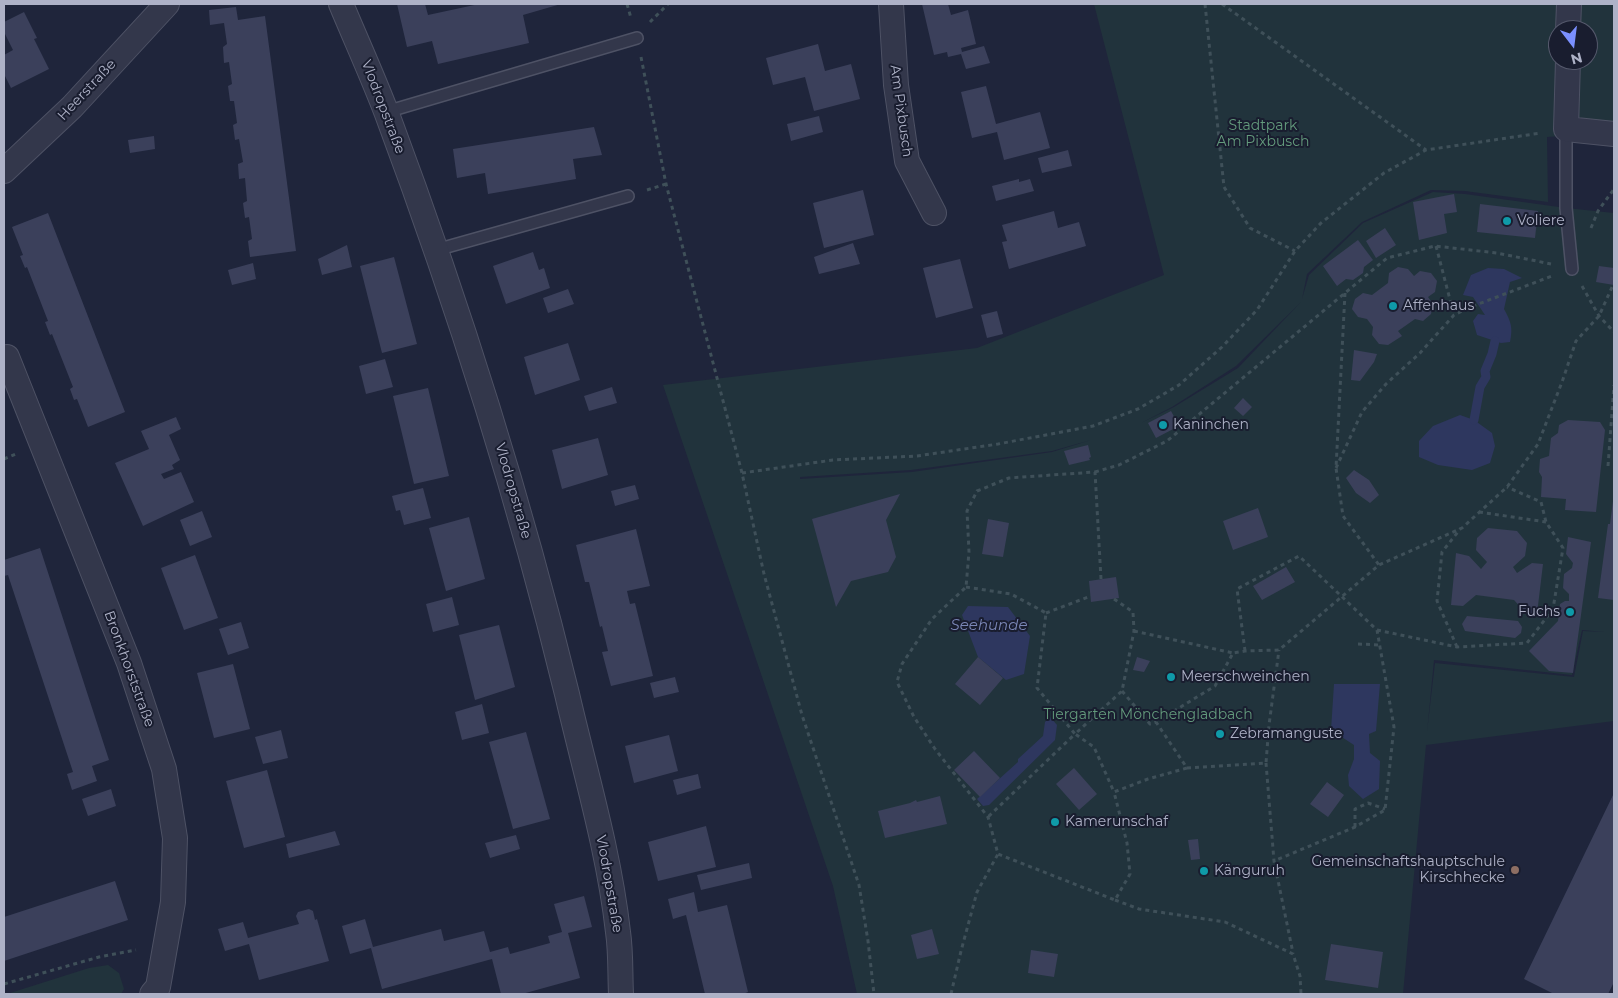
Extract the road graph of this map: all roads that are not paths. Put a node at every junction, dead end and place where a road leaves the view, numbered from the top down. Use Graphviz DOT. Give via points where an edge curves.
graph roads {
  1 [pos="167,4"];
  2 [pos="341,4"];
  3 [pos="891,4"];
  4 [pos="1569,4"];
  5 [pos="1568,20"];
  6 [pos="637,38"];
  7 [pos="1568,70"];
  8 [pos="386,112"];
  9 [pos="1566,129"];
  10 [pos="1614,134"];
  11 [pos="5,168"];
  12 [pos="628,196"];
  13 [pos="934,213"];
  14 [pos="436,250"];
  15 [pos="1572,269"];
  16 [pos="5,354"];
  17 [pos="160,992"];
  18 [pos="621,994"];
  1 -- 11 [label="street, Heerstraße" via="72,107"];
  2 -- 8 [label="street, Vlodropstraße"];
  3 -- 13 [label="street, Am Pixbusch" via="896,85 907,161"];
  4 -- 5 [label="street"];
  6 -- 8 [label="lane"];
  7 -- 9 [label="street"];
  8 -- 14 [label="street, Vlodropstraße"];
  9 -- 10 [label="street"];
  9 -- 15 [label="lane" via="1566,208"];
  12 -- 14 [label="lane"];
  14 -- 18 [label="street, Vlodropstraße" via="520,512 555,644 607,863 619,934"];
  16 -- 17 [label="street, Bronkhorststraße" via="129,663 164,769 176,838 173,902"];
}
